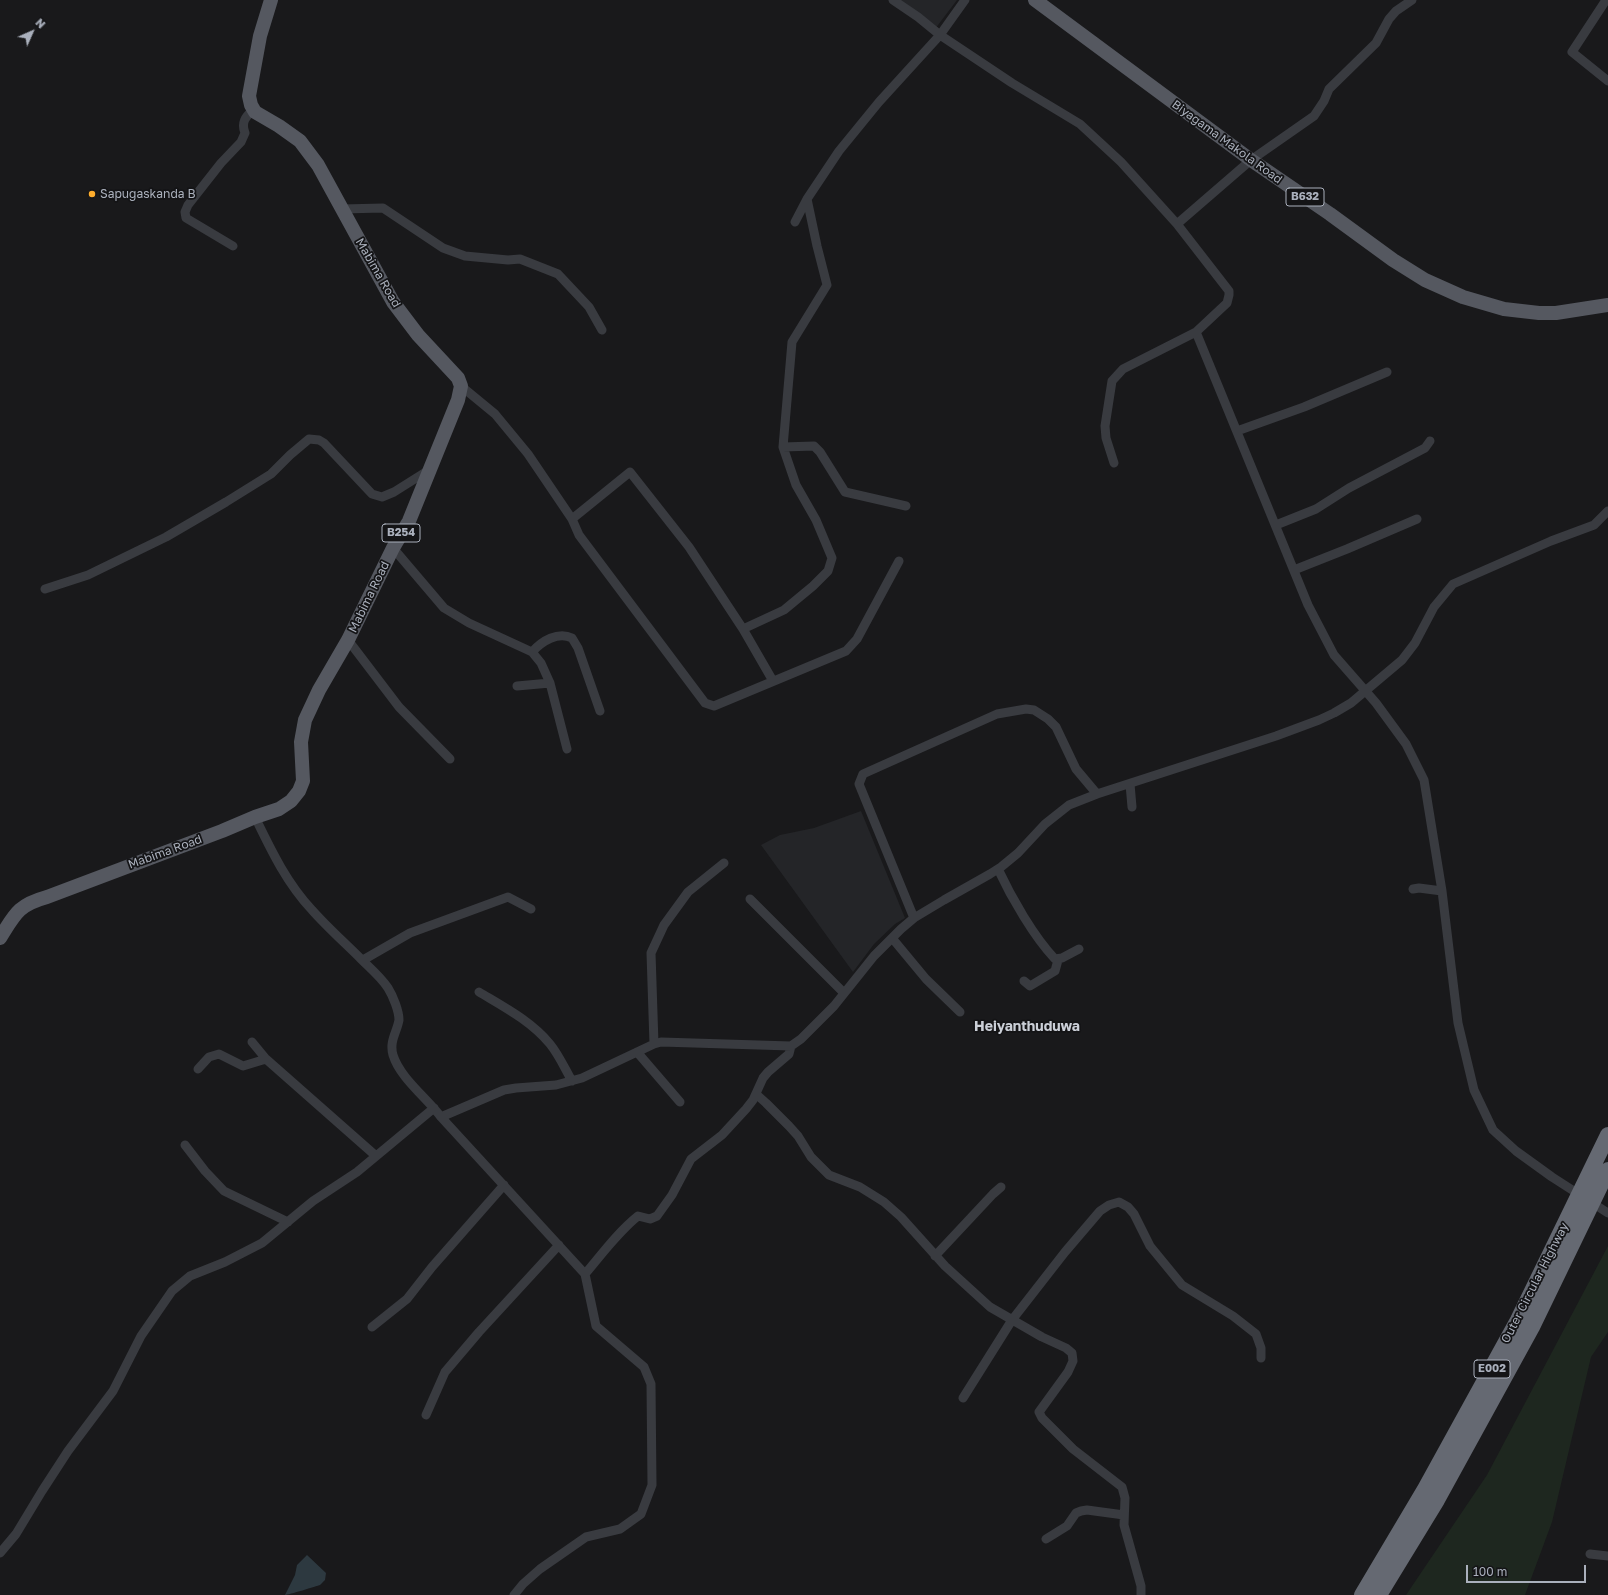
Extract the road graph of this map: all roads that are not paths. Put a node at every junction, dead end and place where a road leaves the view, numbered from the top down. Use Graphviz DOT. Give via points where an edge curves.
graph roads {
  1 [pos="271,0"];
  2 [pos="893,0"];
  3 [pos="965,0"];
  4 [pos="1035,0"];
  5 [pos="1412,0"];
  6 [pos="1606,0"];
  7 [pos="940,35"];
  8 [pos="1608,81"];
  9 [pos="253,110"];
  10 [pos="1251,160"];
  11 [pos="807,199"];
  12 [pos="342,209"];
  13 [pos="795,222"];
  14 [pos="1177,224"];
  15 [pos="233,246"];
  16 [pos="1608,305"];
  17 [pos="602,330"];
  18 [pos="1196,332"];
  19 [pos="1386,372"];
  20 [pos="462,386"];
  21 [pos="1237,431"];
  22 [pos="1430,440"];
  23 [pos="783,447"];
  24 [pos="1114,463"];
  25 [pos="431,469"];
  26 [pos="906,506"];
  27 [pos="1608,511"];
  28 [pos="572,519"];
  29 [pos="1417,519"];
  30 [pos="1276,525"];
  31 [pos="393,548"];
  32 [pos="898,561"];
  33 [pos="1294,570"];
  34 [pos="45,589"];
  35 [pos="743,629"];
  36 [pos="348,640"];
  37 [pos="532,652"];
  38 [pos="773,681"];
  39 [pos="550,683"];
  40 [pos="517,686"];
  41 [pos="1365,691"];
  42 [pos="600,711"];
  43 [pos="567,749"];
  44 [pos="450,759"];
  45 [pos="1130,784"];
  46 [pos="1097,794"];
  47 [pos="1132,807"];
  48 [pos="255,817"];
  49 [pos="724,863"];
  50 [pos="998,869"];
  51 [pos="1413,889"];
  52 [pos="1442,891"];
  53 [pos="750,899"];
  54 [pos="531,909"];
  55 [pos="914,918"];
  56 [pos="0,938"];
  57 [pos="892,938"];
  58 [pos="1079,949"];
  59 [pos="362,960"];
  60 [pos="1058,960"];
  61 [pos="1024,981"];
  62 [pos="479,992"];
  63 [pos="844,993"];
  64 [pos="960,1012"];
  65 [pos="252,1042"];
  66 [pos="654,1044"];
  67 [pos="791,1046"];
  68 [pos="637,1052"];
  69 [pos="266,1059"];
  70 [pos="198,1069"];
  71 [pos="572,1081"];
  72 [pos="756,1094"];
  73 [pos="680,1102"];
  74 [pos="434,1108"];
  75 [pos="442,1117"];
  76 [pos="1608,1135"];
  77 [pos="185,1145"];
  78 [pos="376,1156"];
  79 [pos="1608,1170"];
  80 [pos="504,1185"];
  81 [pos="1001,1187"];
  82 [pos="1608,1213"];
  83 [pos="288,1222"];
  84 [pos="559,1246"];
  85 [pos="935,1256"];
  86 [pos="585,1274"];
  87 [pos="1012,1320"];
  88 [pos="372,1326"];
  89 [pos="1262,1358"];
  90 [pos="963,1398"];
  91 [pos="426,1415"];
  92 [pos="1124,1515"];
  93 [pos="1046,1538"];
  94 [pos="0,1553"];
  95 [pos="1590,1554"];
  96 [pos="1608,1556"];
  97 [pos="514,1595"];
  98 [pos="1141,1595"];
  99 [pos="1362,1595"];
  100 [pos="1379,1595"];
  1 -- 9 [label="main road" via="260,36 249,96"];
  2 -- 7 [label="street"];
  3 -- 7 [label="street"];
  4 -- 10 [label="main road, Biyagama Makola Road / B632"];
  5 -- 10 [label="street" via="1396,11 1376,43 1329,89 1314,116"];
  6 -- 8 [label="street" via="1572,52"];
  7 -- 11 [label="street" via="879,102 839,151"];
  7 -- 14 [label="street" via="1080,124 1121,162"];
  9 -- 12 [label="main road, Mabima Road" via="300,141 318,164"];
  9 -- 15 [label="street" via="245,117 245,133 241,142 216,169 185,212 186,218"];
  10 -- 14 [label="street"];
  10 -- 16 [label="main road, Biyagama Makola Road / B632" via="1393,260 1445,290 1497,307 1525,312 1556,313"];
  11 -- 13 [label="street"];
  11 -- 23 [label="street" via="827,285 792,342"];
  12 -- 17 [label="street" via="383,208 443,248 465,256 520,259 558,274 589,307"];
  12 -- 20 [label="main road, Mabima Road" via="393,302 418,334 451,369"];
  14 -- 18 [label="street" via="1227,288 1229,295 1227,303"];
  18 -- 21 [label="street"];
  18 -- 24 [label="street" via="1122,369 1112,381 1105,426"];
  19 -- 21 [label="street" via="1304,407"];
  20 -- 25 [label="main road, Mabima Road / B254"];
  20 -- 28 [label="street" via="499,420 528,454"];
  21 -- 30 [label="street"];
  22 -- 30 [label="street" via="1419,452 1349,488 1316,509"];
  23 -- 26 [label="street" via="814,446 845,492"];
  23 -- 35 [label="street" via="796,485 816,520 832,558 828,571 784,610"];
  25 -- 31 [label="main road, Mabima Road / B254" via="409,521"];
  25 -- 34 [label="street" via="394,492 382,496 372,494 324,443 310,439 271,474 166,537 88,575"];
  27 -- 41 [label="street" via="1594,525 1453,584 1434,607 1415,643 1402,660"];
  28 -- 35 [label="street" via="630,472 689,547"];
  28 -- 38 [label="street" via="579,535 704,704 714,706"];
  29 -- 33 [label="street"];
  30 -- 33 [label="street"];
  31 -- 36 [label="main road, Mabima Road / B254"];
  31 -- 37 [label="street" via="444,608 469,623"];
  32 -- 38 [label="street" via="857,639 846,651"];
  33 -- 41 [label="street" via="1308,605 1334,655"];
  35 -- 38 [label="street"];
  36 -- 44 [label="street" via="399,707"];
  36 -- 48 [label="main road, Mabima Road / B254" via="305,720 300,742 303,781 299,791 291,801 279,809"];
  37 -- 39 [label="street" via="541,663"];
  37 -- 42 [label="street" via="546,640 562,635 572,638 578,648"];
  39 -- 40 [label="street"];
  39 -- 43 [label="street"];
  41 -- 45 [label="street" via="1351,703 1319,720"];
  41 -- 52 [label="street" via="1406,744 1424,780"];
  45 -- 46 [label="street"];
  45 -- 47 [label="street"];
  46 -- 50 [label="street" via="1069,805 1057,814 1014,857"];
  46 -- 55 [label="street" via="1076,769 1056,727 1034,710 1026,709 997,714 862,774 859,784"];
  48 -- 56 [label="main road, Mabima Road / B254" via="30,902 19,910"];
  48 -- 59 [label="street" via="294,890"];
  49 -- 66 [label="street" via="688,892 664,925 651,953"];
  50 -- 55 [label="street"];
  50 -- 60 [label="street" via="1014,900 1039,938 1055,960"];
  51 -- 52 [label="street"];
  52 -- 82 [label="street" via="1458,1023 1474,1090 1493,1130 1516,1151"];
  53 -- 63 [label="street"];
  54 -- 59 [label="street" via="508,897 410,933"];
  55 -- 57 [label="street"];
  57 -- 63 [label="street"];
  57 -- 64 [label="street" via="926,979"];
  58 -- 60 [label="street"];
  59 -- 74 [label="street" via="388,988 397,1010 399,1019 392,1042 396,1064"];
  60 -- 61 [label="street" via="1054,971 1035,984 1030,986"];
  62 -- 71 [label="street" via="516,1014 541,1034 559,1057"];
  63 -- 67 [label="street" via="802,1039"];
  65 -- 69 [label="street"];
  66 -- 67 [label="street" via="670,1042"];
  66 -- 68 [label="street"];
  67 -- 72 [label="street" via="789,1054 763,1078"];
  68 -- 71 [label="street"];
  68 -- 73 [label="street"];
  69 -- 70 [label="street" via="243,1066 219,1054 209,1057"];
  69 -- 78 [label="street"];
  71 -- 75 [label="street" via="504,1090"];
  72 -- 85 [label="street" via="789,1126 810,1157 829,1175 860,1187 884,1202"];
  72 -- 86 [label="street" via="722,1135 691,1159 672,1195 657,1216 650,1219 638,1216"];
  74 -- 75 [label="street"];
  74 -- 78 [label="street"];
  75 -- 80 [label="street"];
  76 -- 99 [label="highway, Outer Circular Highway / E002" via="1518,1320 1426,1489"];
  77 -- 83 [label="street" via="224,1191"];
  78 -- 83 [label="street"];
  79 -- 100 [label="highway, Outer Circular Highway / E002" via="1532,1327 1437,1500"];
  80 -- 84 [label="street"];
  80 -- 88 [label="street" via="407,1299"];
  81 -- 85 [label="street"];
  83 -- 94 [label="street" via="262,1243 190,1276 172,1291 141,1336 113,1391 68,1451 16,1534"];
  84 -- 86 [label="street"];
  84 -- 91 [label="street" via="478,1332 445,1372"];
  85 -- 87 [label="street" via="990,1307"];
  86 -- 97 [label="street" via="596,1326 644,1367 651,1384 652,1485 642,1514 620,1529 586,1537 540,1568"];
  87 -- 89 [label="street" via="1100,1211 1119,1202 1134,1214 1150,1246 1182,1285 1233,1316 1256,1334"];
  87 -- 90 [label="street"];
  87 -- 92 [label="street" via="1072,1353 1073,1361 1068,1372 1039,1412 1073,1449 1122,1487 1125,1498"];
  92 -- 93 [label="street" via="1092,1510 1081,1511 1076,1513 1067,1526"];
  92 -- 98 [label="street" via="1124,1525 1141,1586"];
  95 -- 96 [label="street"];
}
